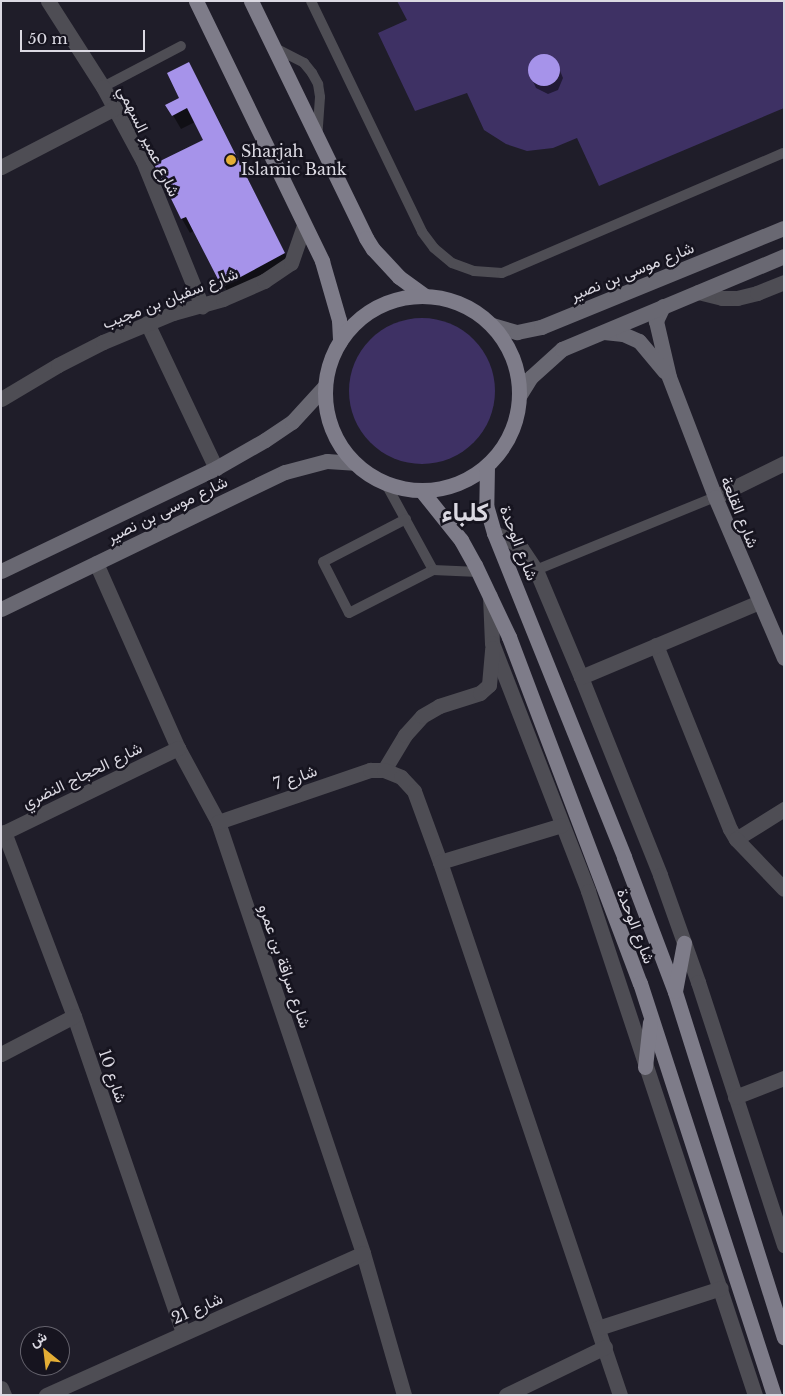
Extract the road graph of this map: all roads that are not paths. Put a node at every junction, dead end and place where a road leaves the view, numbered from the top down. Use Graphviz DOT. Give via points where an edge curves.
graph roads {
  1 [pos="48,1"];
  2 [pos="196,1"];
  3 [pos="251,1"];
  4 [pos="311,1"];
  5 [pos="181,46"];
  6 [pos="273,47"];
  7 [pos="103,87"];
  8 [pos="115,108"];
  9 [pos="317,137"];
  10 [pos="784,153"];
  11 [pos="1,167"];
  12 [pos="304,226"];
  13 [pos="784,228"];
  14 [pos="784,256"];
  15 [pos="784,282"];
  16 [pos="698,292"];
  17 [pos="425,296"];
  18 [pos="202,306"];
  19 [pos="663,306"];
  20 [pos="147,323"];
  21 [pos="492,325"];
  22 [pos="602,332"];
  23 [pos="340,341"];
  24 [pos="669,377"];
  25 [pos="325,386"];
  26 [pos="519,396"];
  27 [pos="1,399"];
  28 [pos="354,463"];
  29 [pos="784,463"];
  30 [pos="487,466"];
  31 [pos="216,468"];
  32 [pos="386,484"];
  33 [pos="420,490"];
  34 [pos="715,497"];
  35 [pos="406,519"];
  36 [pos="494,533"];
  37 [pos="96,563"];
  38 [pos="432,570"];
  39 [pos="536,570"];
  40 [pos="1,571"];
  41 [pos="479,572"];
  42 [pos="490,594"];
  43 [pos="758,602"];
  44 [pos="1,610"];
  45 [pos="778,629"];
  46 [pos="492,643"];
  47 [pos="656,645"];
  48 [pos="784,658"];
  49 [pos="581,677"];
  50 [pos="178,748"];
  51 [pos="384,770"];
  52 [pos="784,809"];
  53 [pos="218,822"];
  54 [pos="562,825"];
  55 [pos="3,833"];
  56 [pos="736,839"];
  57 [pos="440,862"];
  58 [pos="784,888"];
  59 [pos="684,943"];
  60 [pos="675,992"];
  61 [pos="74,1016"];
  62 [pos="651,1018"];
  63 [pos="1,1054"];
  64 [pos="646,1067"];
  65 [pos="784,1078"];
  66 [pos="735,1098"];
  67 [pos="784,1245"];
  68 [pos="363,1253"];
  69 [pos="721,1288"];
  70 [pos="598,1328"];
  71 [pos="783,1328"];
  72 [pos="183,1334"];
  73 [pos="605,1347"];
  74 [pos="1,1388"];
  75 [pos="4,1395"];
  76 [pos="46,1395"];
  77 [pos="404,1395"];
  78 [pos="506,1395"];
  79 [pos="620,1395"];
  80 [pos="756,1395"];
  81 [pos="774,1395"];
  1 -- 7 [label="street, شارع عمير السهمي"];
  2 -- 12 [label="main road"];
  3 -- 6 [label="main road"];
  4 -- 10 [label="lane" via="422,232 434,248 452,262 474,270 502,273"];
  5 -- 7 [label="lane"];
  6 -- 9 [label="main road"];
  6 -- 9 [label="lane" via="304,63 318,84"];
  7 -- 8 [label="street, شارع عمير السهمي"];
  8 -- 11 [label="street"];
  8 -- 18 [label="street, شارع عمير السهمي" via="143,161"];
  9 -- 17 [label="main road" via="373,249 399,277"];
  12 -- 18 [label="street, شارع سفيان بن مجيب" via="292,263 264,281"];
  12 -- 23 [label="main road" via="330,283 339,320"];
  13 -- 21 [label="street, شارع موسى بن نصير" via="541,326 517,332"];
  14 -- 16 [label="street"];
  15 -- 16 [label="street" via="737,298"];
  16 -- 19 [label="street"];
  17 -- 21 [label="main road" via="461,304"];
  17 -- 23 [label="main road" via="392,301 376,308 350,328"];
  18 -- 20 [label="street, شارع سفيان بن مجيب"];
  19 -- 22 [label="street"];
  19 -- 24 [label="street, شارع القلعة" via="656,321"];
  20 -- 27 [label="street, شارع سفيان بن مجيب" via="58,365"];
  20 -- 31 [label="street"];
  21 -- 26 [label="main road" via="513,358"];
  22 -- 24 [label="street, شارع القلعة" via="623,334 639,341"];
  22 -- 26 [label="street" via="562,349 531,377"];
  23 -- 25 [label="main road" via="332,355"];
  24 -- 34 [label="street, شارع القلعة"];
  25 -- 28 [label="main road" via="331,427 340,446"];
  25 -- 31 [label="street, شارع موسى بن نصير" via="292,422"];
  26 -- 30 [label="main road" via="513,427"];
  28 -- 32 [label="main road"];
  28 -- 37 [label="street, شارع موسى بن نصير" via="327,461 285,472"];
  29 -- 34 [label="street"];
  30 -- 33 [label="main road" via="444,488"];
  30 -- 36 [label="main road, شارع الوحدة" via="486,505"];
  31 -- 40 [label="street, شارع موسى بن نصير"];
  32 -- 33 [label="main road"];
  32 -- 35 [label="lane"];
  33 -- 41 [label="main road, شارع الوحدة" via="461,540"];
  34 -- 39 [label="lane"];
  34 -- 43 [label="street, شارع القلعة"];
  35 -- 38 [label="lane"];
  35 -- 38 [label="lane" via="323,562 344,604 349,613"];
  36 -- 39 [label="street" via="521,548"];
  36 -- 60 [label="main road, شارع الوحدة"];
  37 -- 44 [label="street, شارع موسى بن نصير"];
  37 -- 50 [label="street, شارع سراقة بن عمرو"];
  38 -- 41 [label="lane"];
  39 -- 49 [label="street"];
  41 -- 42 [label="main road, شارع الوحدة"];
  42 -- 46 [label="street"];
  42 -- 62 [label="main road, شارع الوحدة"];
  43 -- 45 [label="street, شارع القلعة"];
  43 -- 47 [label="street"];
  45 -- 48 [label="street, شارع القلعة"];
  46 -- 51 [label="street" via="489,685 480,693 438,706 422,716 405,735"];
  46 -- 54 [label="street"];
  47 -- 49 [label="street"];
  47 -- 56 [label="street"];
  49 -- 59 [label="street"];
  50 -- 53 [label="street, شارع سراقة بن عمرو"];
  50 -- 55 [label="street, شارع الحجاج النضري"];
  51 -- 53 [label="street, شارع 7" via="370,770"];
  51 -- 57 [label="street" via="402,777 414,791"];
  52 -- 56 [label="street"];
  53 -- 68 [label="street, شارع سراقة بن عمرو"];
  54 -- 57 [label="street"];
  54 -- 64 [label="street" via="588,891"];
  55 -- 61 [label="street, شارع 10"];
  56 -- 58 [label="street"];
  57 -- 70 [label="street"];
  59 -- 60 [label="main road"];
  59 -- 66 [label="street"];
  60 -- 71 [label="main road, شارع الوحدة"];
  61 -- 63 [label="street"];
  61 -- 72 [label="street, شارع 10"];
  62 -- 64 [label="main road"];
  62 -- 81 [label="main road, شارع الوحدة"];
  64 -- 69 [label="street"];
  65 -- 66 [label="street"];
  66 -- 67 [label="street"];
  68 -- 72 [label="street, شارع 21"];
  68 -- 77 [label="street, شارع سراقة بن عمرو"];
  69 -- 70 [label="street"];
  69 -- 80 [label="street"];
  70 -- 73 [label="street"];
  72 -- 76 [label="street, شارع 21"];
  73 -- 78 [label="street"];
  73 -- 79 [label="street"];
  74 -- 75 [label="street"];
}
